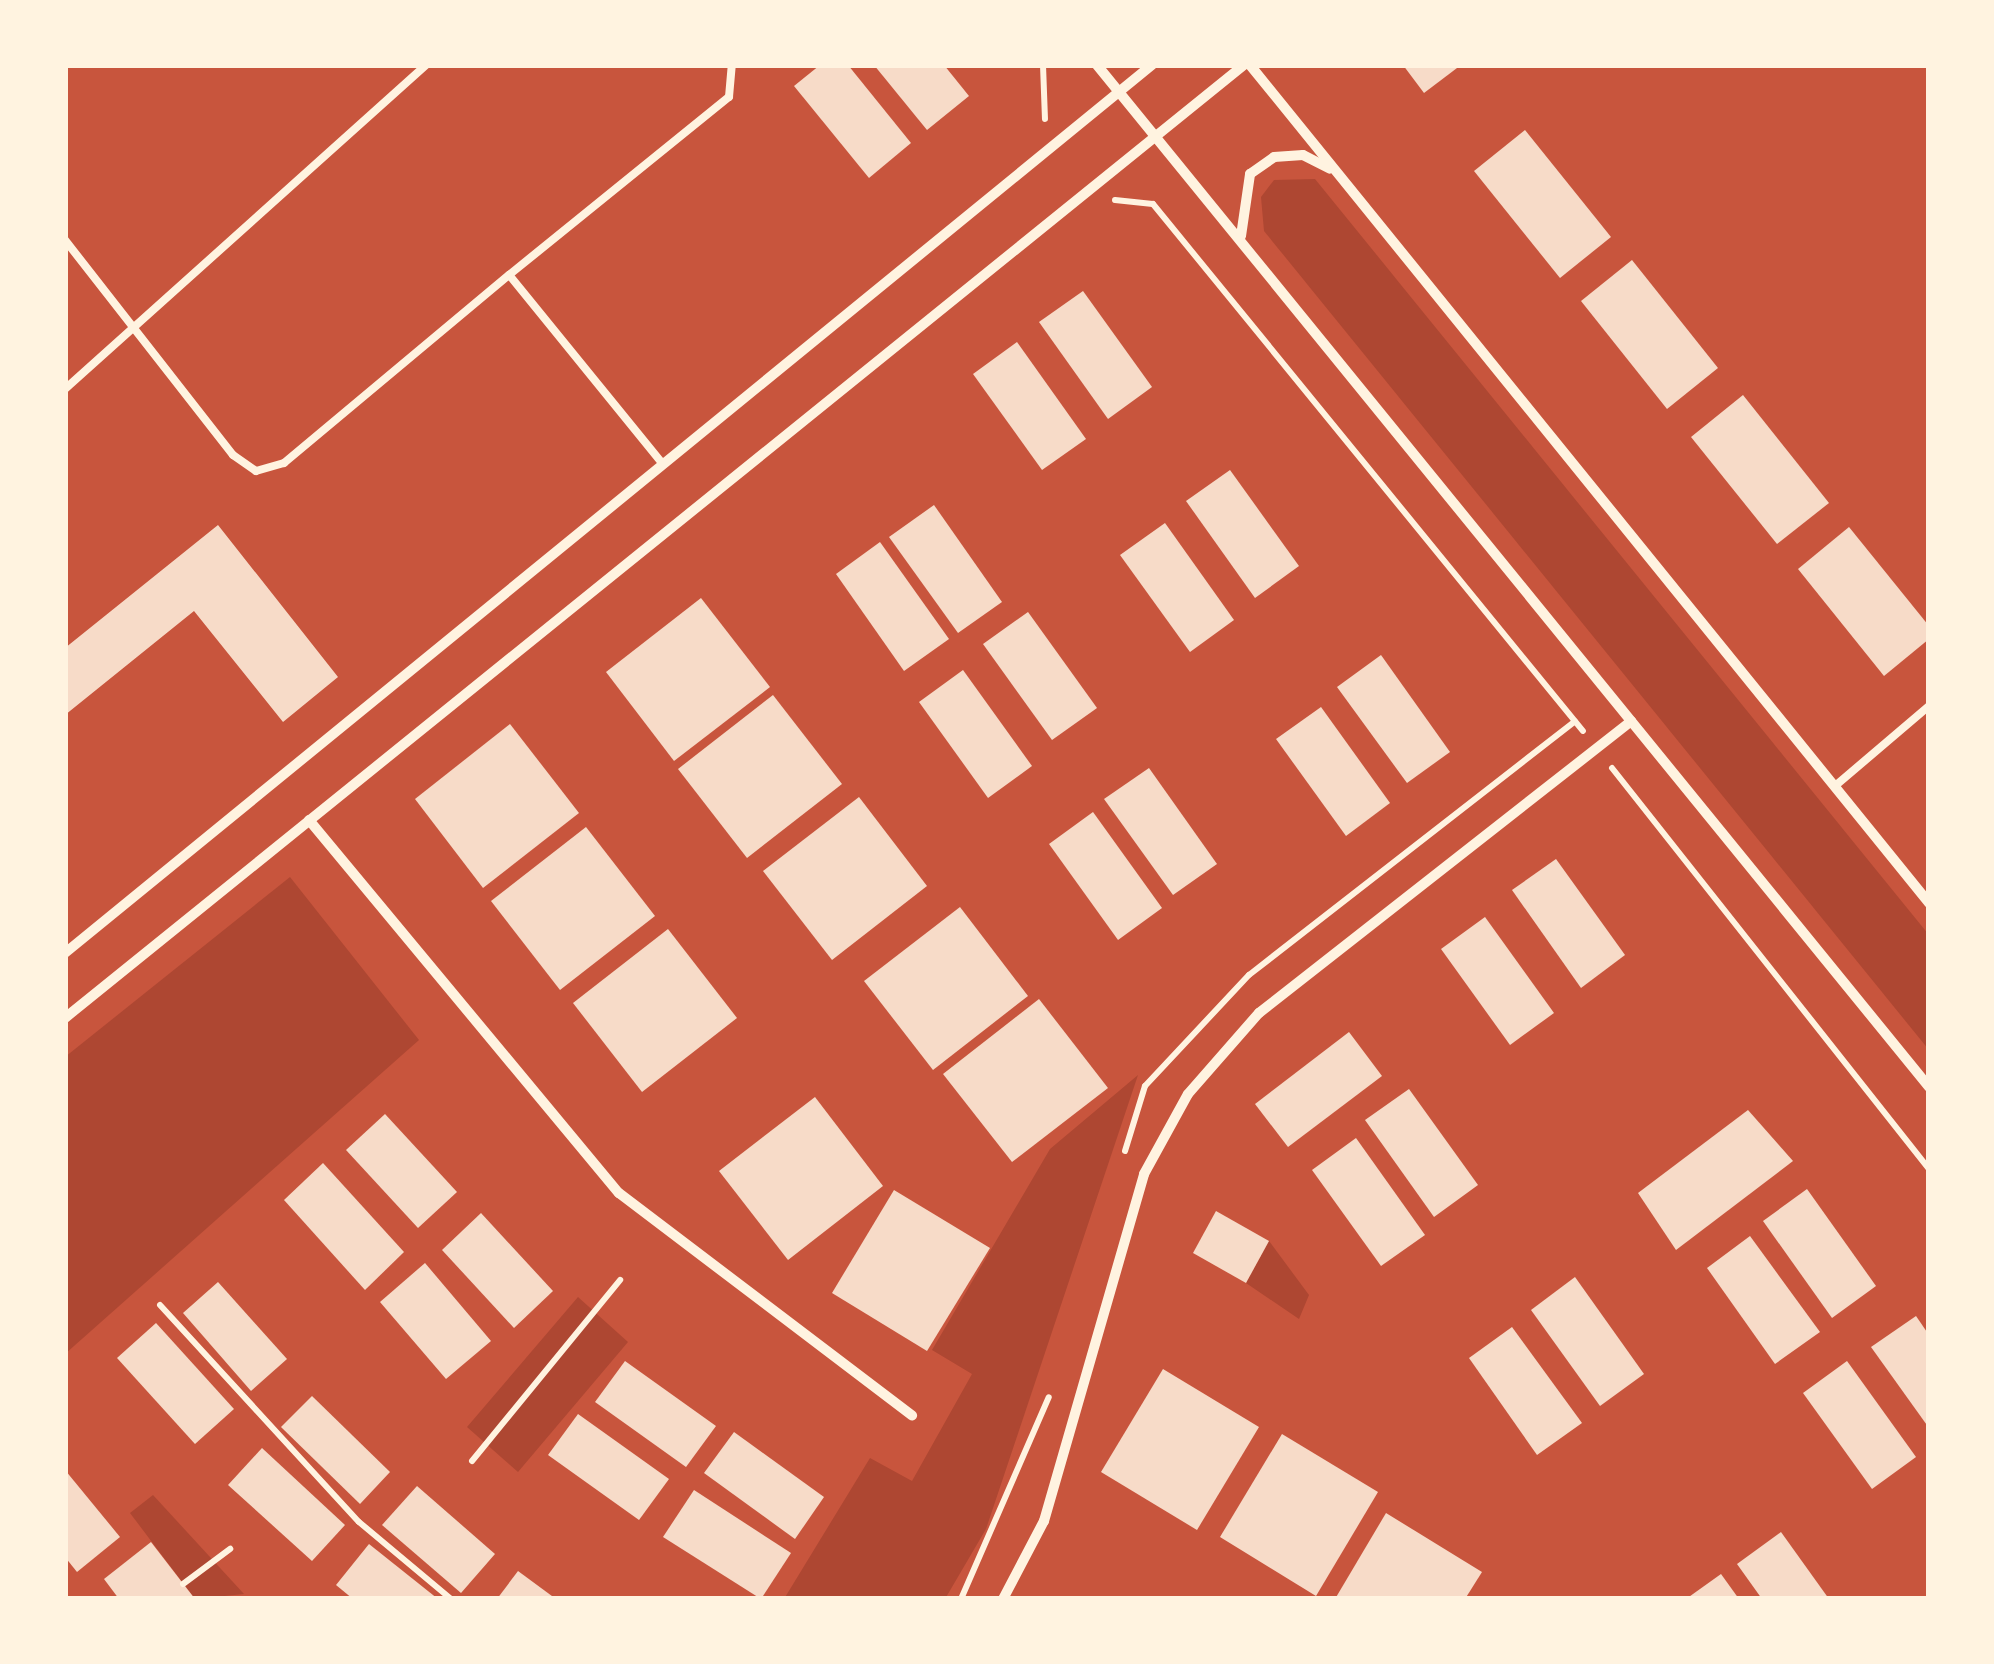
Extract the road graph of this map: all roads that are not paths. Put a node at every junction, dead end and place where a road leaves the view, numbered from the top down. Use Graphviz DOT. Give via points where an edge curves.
graph roads {
  1 [pos="426,65"];
  2 [pos="732,65"];
  3 [pos="1097,65"];
  4 [pos="1152,65"];
  5 [pos="1247,65"];
  6 [pos="1119,91"];
  7 [pos="1158,138"];
  8 [pos="1335,172"];
  9 [pos="1241,236"];
  10 [pos="65,240"];
  11 [pos="509,275"];
  12 [pos="136,328"];
  13 [pos="65,389"];
  14 [pos="662,463"];
  15 [pos="1929,706"];
  16 [pos="1632,721"];
  17 [pos="1835,786"];
  18 [pos="310,820"];
  19 [pos="1929,903"];
  20 [pos="65,953"];
  21 [pos="65,1018"];
  22 [pos="1929,1087"];
  23 [pos="912,1415"];
  24 [pos="1003,1599"];
  1 -- 12 [label="lane"];
  2 -- 11 [label="lane" via="728,97"];
  3 -- 6 [label="street"];
  4 -- 6 [label="street"];
  5 -- 7 [label="street"];
  5 -- 8 [label="street"];
  6 -- 7 [label="street"];
  6 -- 14 [label="street"];
  7 -- 9 [label="street"];
  7 -- 18 [label="street"];
  8 -- 9 [label="street" via="1303,155 1274,158 1250,174"];
  8 -- 17 [label="street"];
  9 -- 16 [label="street"];
  10 -- 12 [label="lane"];
  11 -- 12 [label="lane" via="284,463 256,471 232,455"];
  11 -- 14 [label="lane"];
  12 -- 13 [label="lane"];
  14 -- 20 [label="street"];
  15 -- 17 [label="lane"];
  16 -- 22 [label="street"];
  16 -- 24 [label="street" via="1259,1013 1188,1094 1144,1174 1044,1521"];
  17 -- 19 [label="street"];
  18 -- 21 [label="street"];
  18 -- 23 [label="street" via="619,1193"];
}
